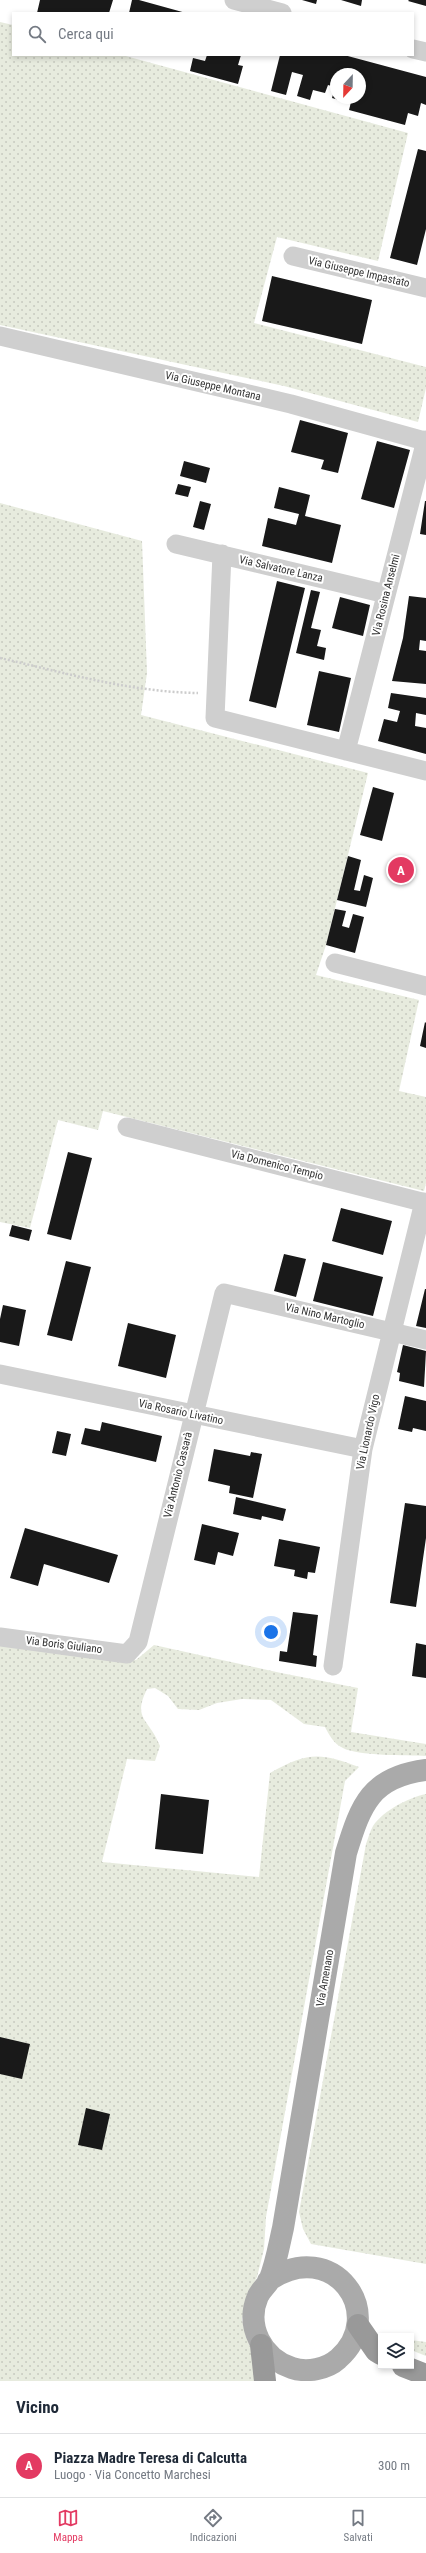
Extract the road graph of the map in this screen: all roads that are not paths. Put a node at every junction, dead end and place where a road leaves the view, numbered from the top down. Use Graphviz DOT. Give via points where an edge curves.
graph roads {
  1 [pos="234,0"];
  2 [pos="278,12"];
  3 [pos="414,49"];
  4 [pos="426,52"];
  5 [pos="292,256"];
  6 [pos="426,288"];
  7 [pos="0,336"];
  8 [pos="426,440"];
  9 [pos="422,475"];
  10 [pos="176,544"];
  11 [pos="222,554"];
  12 [pos="386,594"];
  13 [pos="346,751"];
  14 [pos="426,771"];
  15 [pos="335,963"];
  16 [pos="426,986"];
  17 [pos="127,1127"];
  18 [pos="425,1202"];
  19 [pos="224,1293"];
  20 [pos="391,1332"];
  21 [pos="426,1340"];
  22 [pos="0,1374"];
  23 [pos="192,1414"];
  24 [pos="363,1449"];
  25 [pos="0,1637"];
  26 [pos="127,1654"];
  27 [pos="333,1666"];
  28 [pos="426,1770"];
  29 [pos="283,2228"];
  30 [pos="309,2266"];
  31 [pos="268,2281"];
  32 [pos="358,2325"];
  33 [pos="261,2345"];
  34 [pos="378,2352"];
  35 [pos="337,2360"];
  36 [pos="410,2369"];
  37 [pos="302,2375"];
  38 [pos="426,2376"];
  39 [pos="265,2381"];
  40 [pos="331,2381"];
  1 -- 2 [label="street"];
  3 -- 4 [label="street"];
  5 -- 6 [label="street, Via Giuseppe Impastato"];
  7 -- 8 [label="street, Via Giuseppe Montana" via="290,404"];
  8 -- 9 [label="street, Via Rosina Anselmi"];
  9 -- 12 [label="street, Via Rosina Anselmi"];
  10 -- 11 [label="street, Via Salvatore Lanza"];
  11 -- 12 [label="street, Via Salvatore Lanza"];
  11 -- 13 [label="street" via="215,718"];
  12 -- 13 [label="street, Via Rosina Anselmi"];
  13 -- 14 [label="street"];
  15 -- 16 [label="street"];
  17 -- 18 [label="street, Via Domenico Tempio"];
  18 -- 20 [label="street, Via Lionardo Vigo"];
  19 -- 20 [label="street, Via Nino Martoglio"];
  19 -- 23 [label="street, Via Antonio Cassarà"];
  20 -- 21 [label="street, Via Nino Martoglio"];
  20 -- 24 [label="street, Via Lionardo Vigo"];
  22 -- 23 [label="street, Via Rosario Livatino"];
  23 -- 24 [label="street, Via Rosario Livatino"];
  23 -- 26 [label="street, Via Antonio Cassarà" via="138,1642"];
  24 -- 27 [label="street, Via Lionardo Vigo"];
  25 -- 26 [label="street, Via Boris Giuliano"];
  28 -- 29 [label="main road, Via Amenano" via="389,1779 374,1791 356,1822 345,1860"];
  29 -- 30 [label="main road" via="291,2246"];
  29 -- 31 [label="main road, Via Amenano"];
  30 -- 31 [label="main road" via="282,2271"];
  30 -- 32 [label="main road" via="326,2270 340,2279 351,2292 357,2308"];
  31 -- 33 [label="main road" via="258,2295 254,2312 255,2329"];
  32 -- 34 [label="highway"];
  32 -- 35 [label="main road" via="347,2350"];
  33 -- 37 [label="main road" via="270,2356"];
  33 -- 39 [label="highway"];
  35 -- 37 [label="main road"];
  35 -- 40 [label="main road"];
  36 -- 38 [label="highway"];
}
